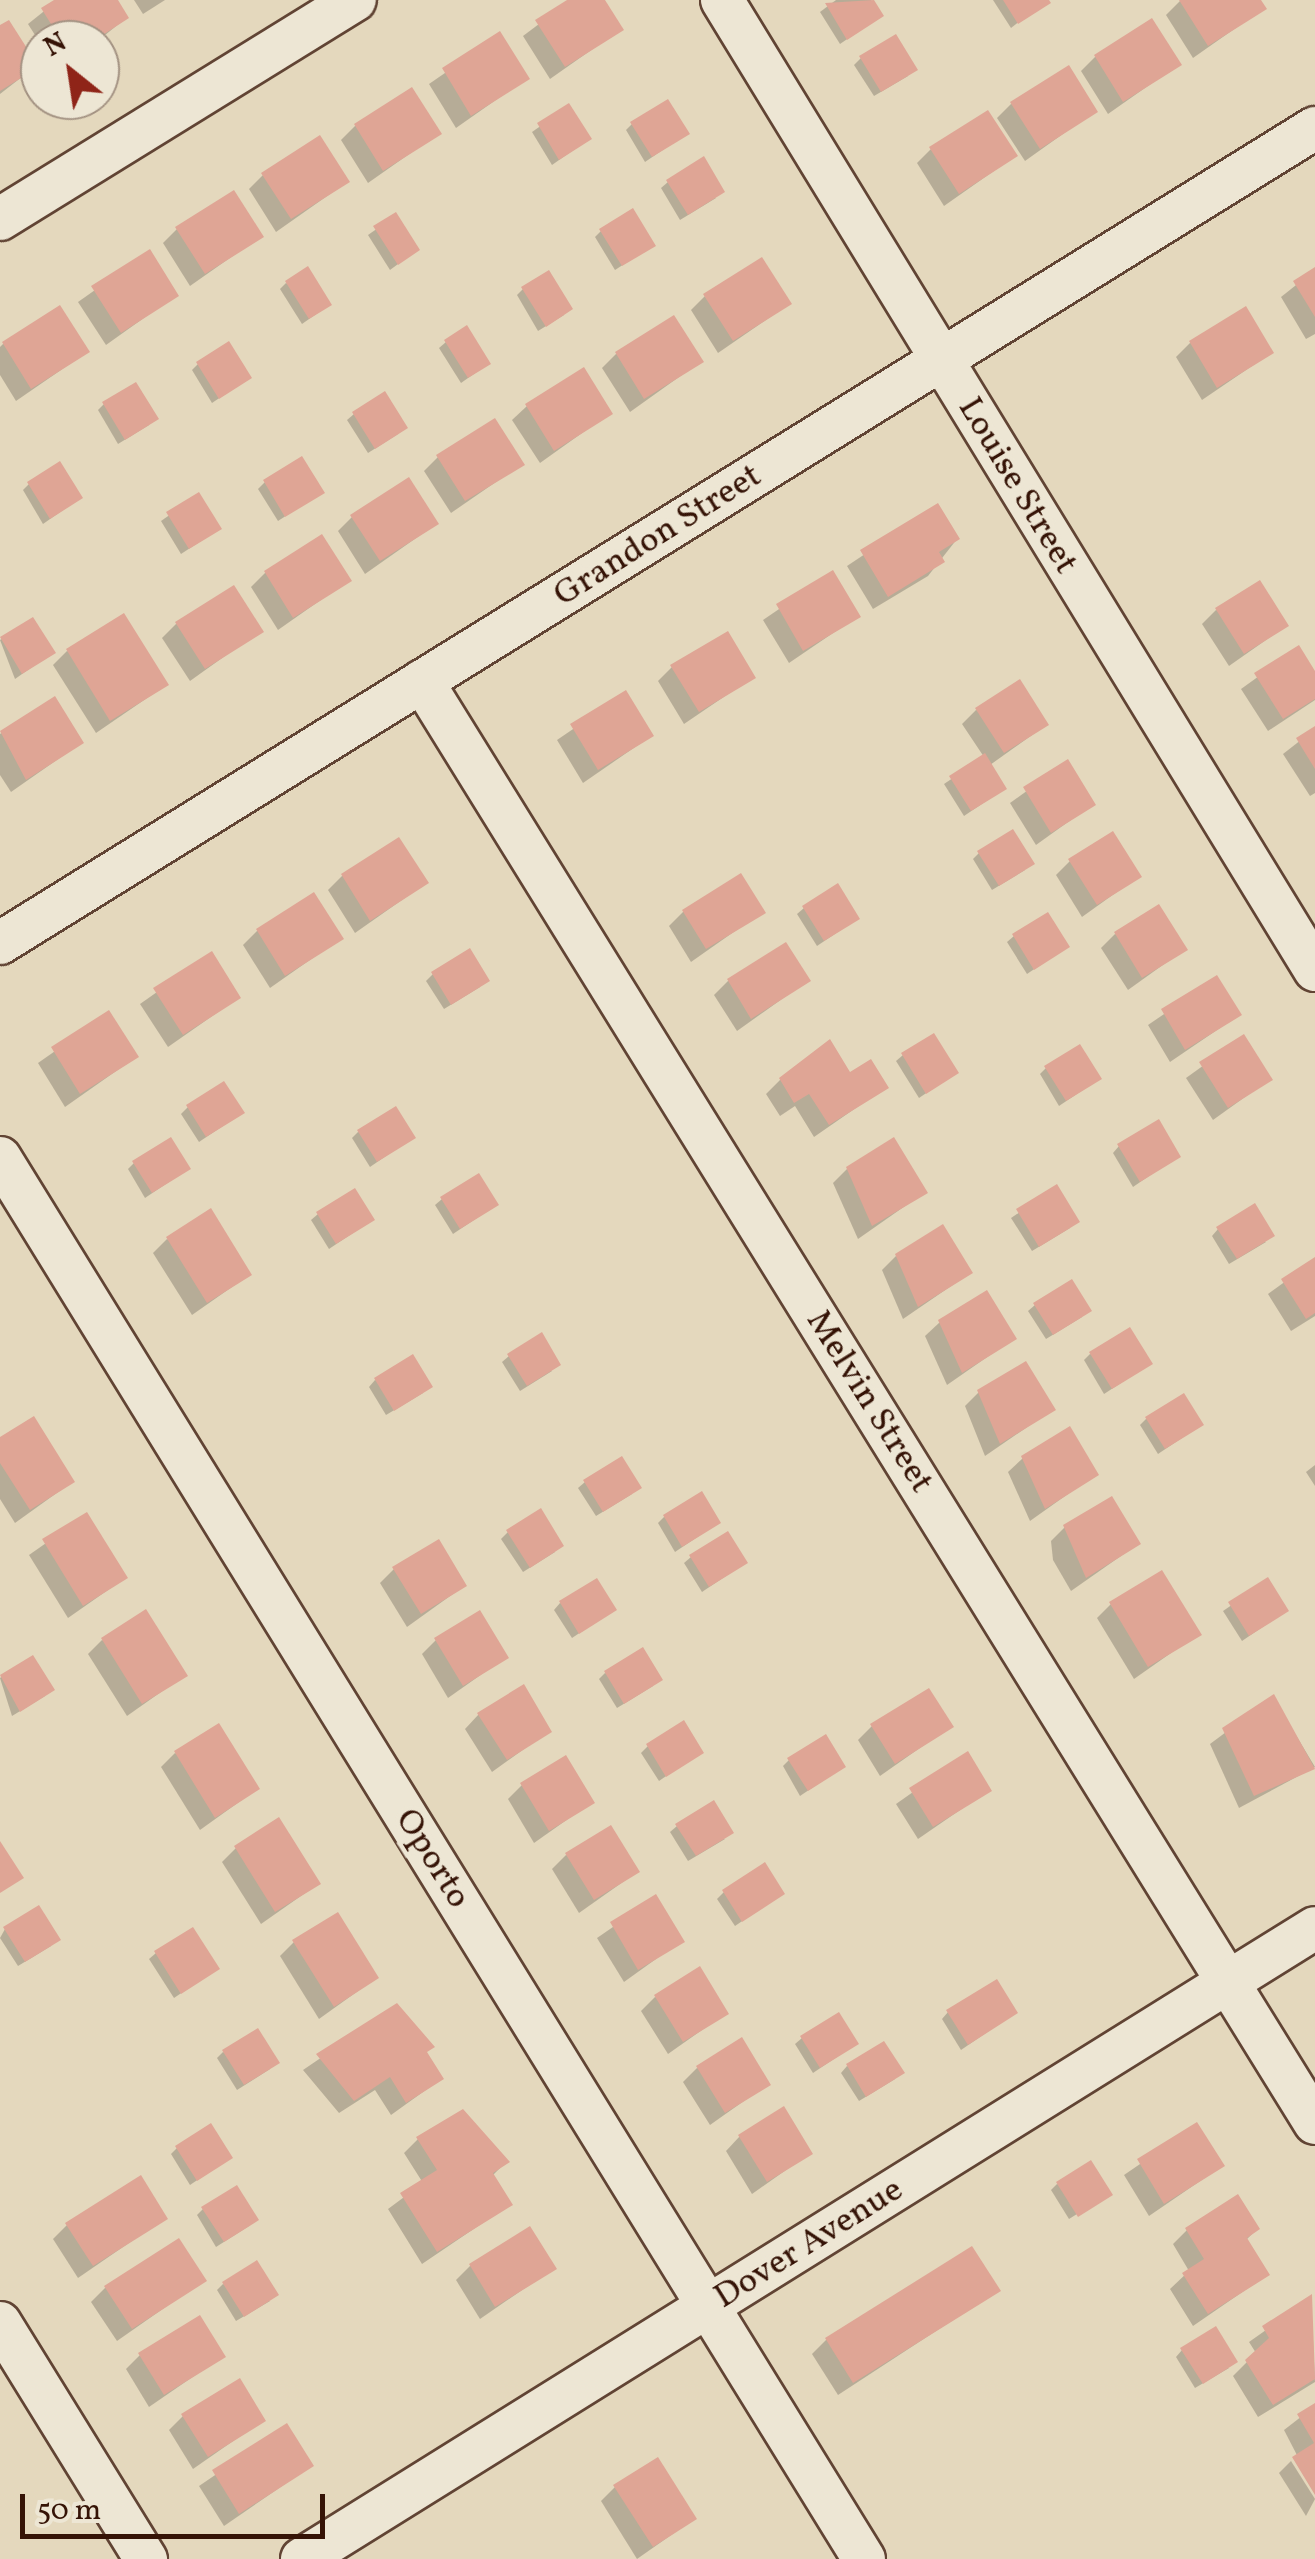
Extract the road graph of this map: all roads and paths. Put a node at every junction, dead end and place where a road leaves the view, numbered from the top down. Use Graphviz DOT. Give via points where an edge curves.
graph roads {
  1 [pos="355,0"];
  2 [pos="722,0"];
  3 [pos="1315,128"];
  4 [pos="0,219"];
  5 [pos="941,360"];
  6 [pos="422,681"];
  7 [pos="0,943"];
  8 [pos="1315,970"];
  9 [pos="0,1158"];
  10 [pos="1315,1928"];
  11 [pos="1228,1982"];
  12 [pos="1315,2123"];
  13 [pos="708,2307"];
  14 [pos="0,2323"];
  15 [pos="146,2559"];
  16 [pos="302,2559"];
  17 [pos="864,2559"];
  1 -- 4 [label="street"];
  2 -- 5 [label="street, Louise Street"];
  3 -- 5 [label="street, Grandon Street"];
  5 -- 6 [label="street, Grandon Street"];
  5 -- 8 [label="street, Louise Street"];
  6 -- 7 [label="street, Grandon Street"];
  6 -- 11 [label="street, Melvin Street"];
  9 -- 13 [label="street, Oporto"];
  10 -- 11 [label="street, Dover Avenue"];
  11 -- 12 [label="street, Melvin Street"];
  11 -- 13 [label="street, Dover Avenue"];
  13 -- 16 [label="street, Dover Avenue"];
  13 -- 17 [label="street, Oporto"];
  14 -- 15 [label="street"];
}
